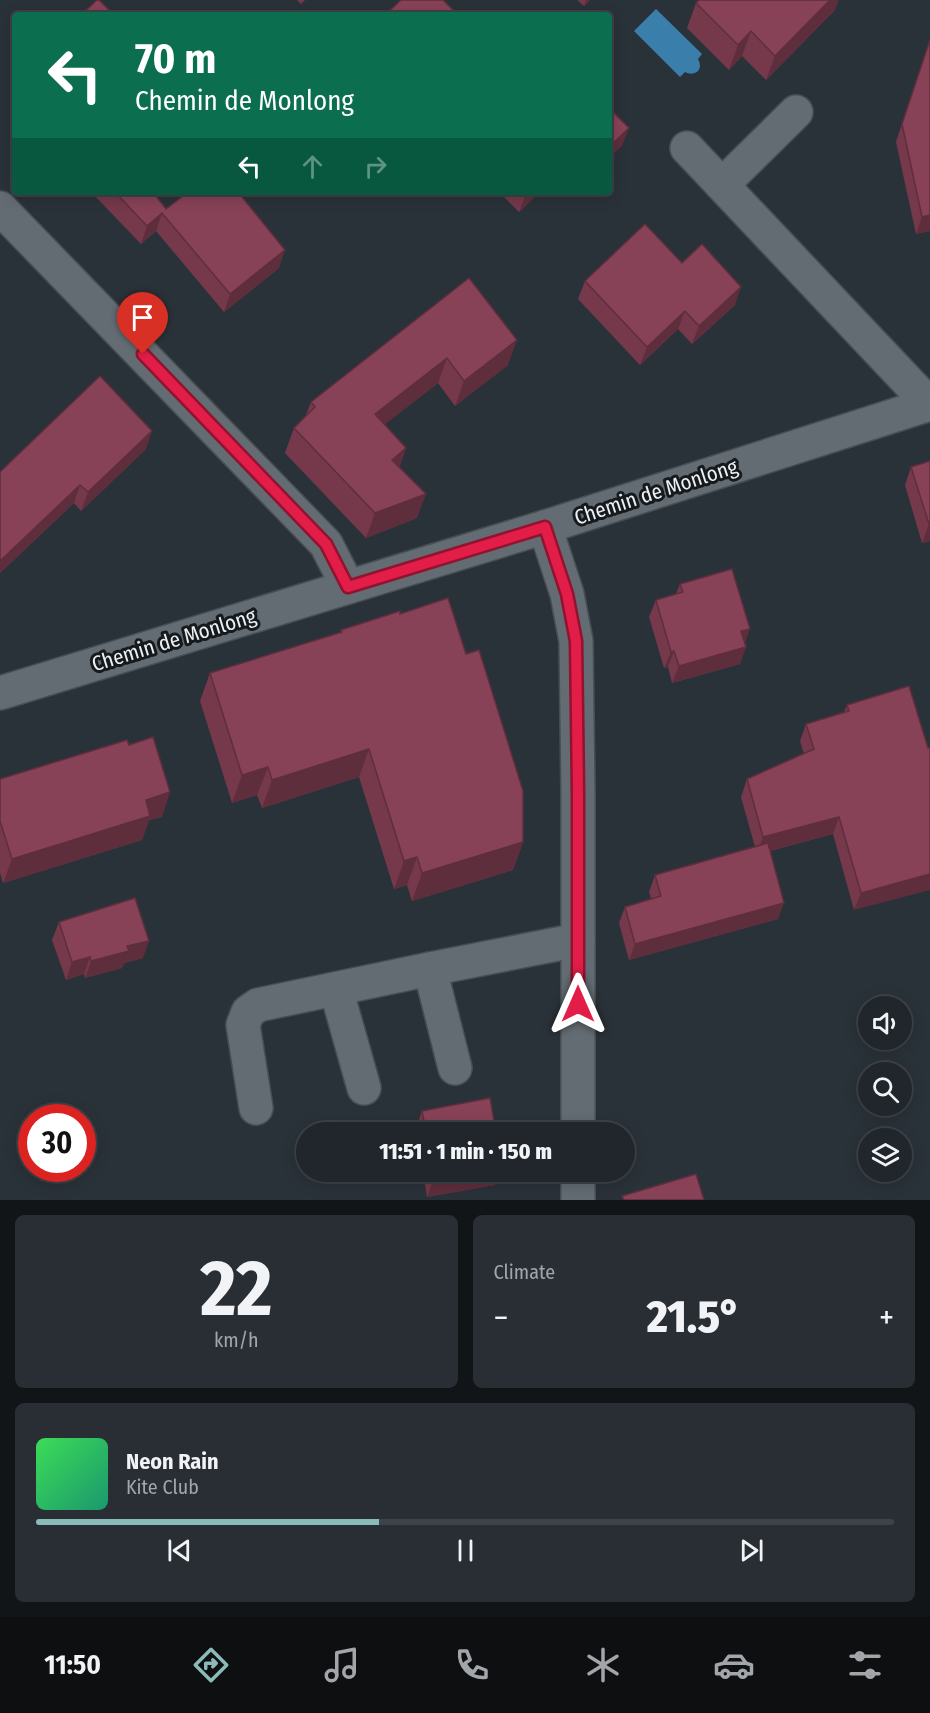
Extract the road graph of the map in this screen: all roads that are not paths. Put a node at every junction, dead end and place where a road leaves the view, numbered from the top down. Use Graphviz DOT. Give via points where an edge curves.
graph roads {
  1 [pos="796,112"];
  2 [pos="687,148"];
  3 [pos="722,185"];
  4 [pos="0,208"];
  5 [pos="929,404"];
  6 [pos="545,527"];
  7 [pos="348,587"];
  8 [pos="0,693"];
  9 [pos="578,940"];
  10 [pos="430,969"];
  11 [pos="336,989"];
  12 [pos="454,1068"];
  13 [pos="363,1088"];
  14 [pos="256,1108"];
  15 [pos="578,1122"];
  16 [pos="578,1182"];
  17 [pos="578,1200"];
  1 -- 3 [label="street"];
  2 -- 3 [label="street, Chemin de Monlong"];
  3 -- 5 [label="street, Chemin de Monlong"];
  4 -- 7 [label="street" via="326,544"];
  5 -- 6 [label="street, Chemin de Monlong"];
  6 -- 7 [label="street, Chemin de Monlong"];
  6 -- 9 [label="street" via="567,594 576,641"];
  7 -- 8 [label="street, Chemin de Monlong"];
  9 -- 10 [label="street"];
  9 -- 15 [label="street"];
  10 -- 11 [label="street"];
  10 -- 12 [label="street"];
  11 -- 13 [label="street"];
  11 -- 14 [label="street" via="258,1005 248,1012 243,1025"];
  16 -- 17 [label="street"];
}
